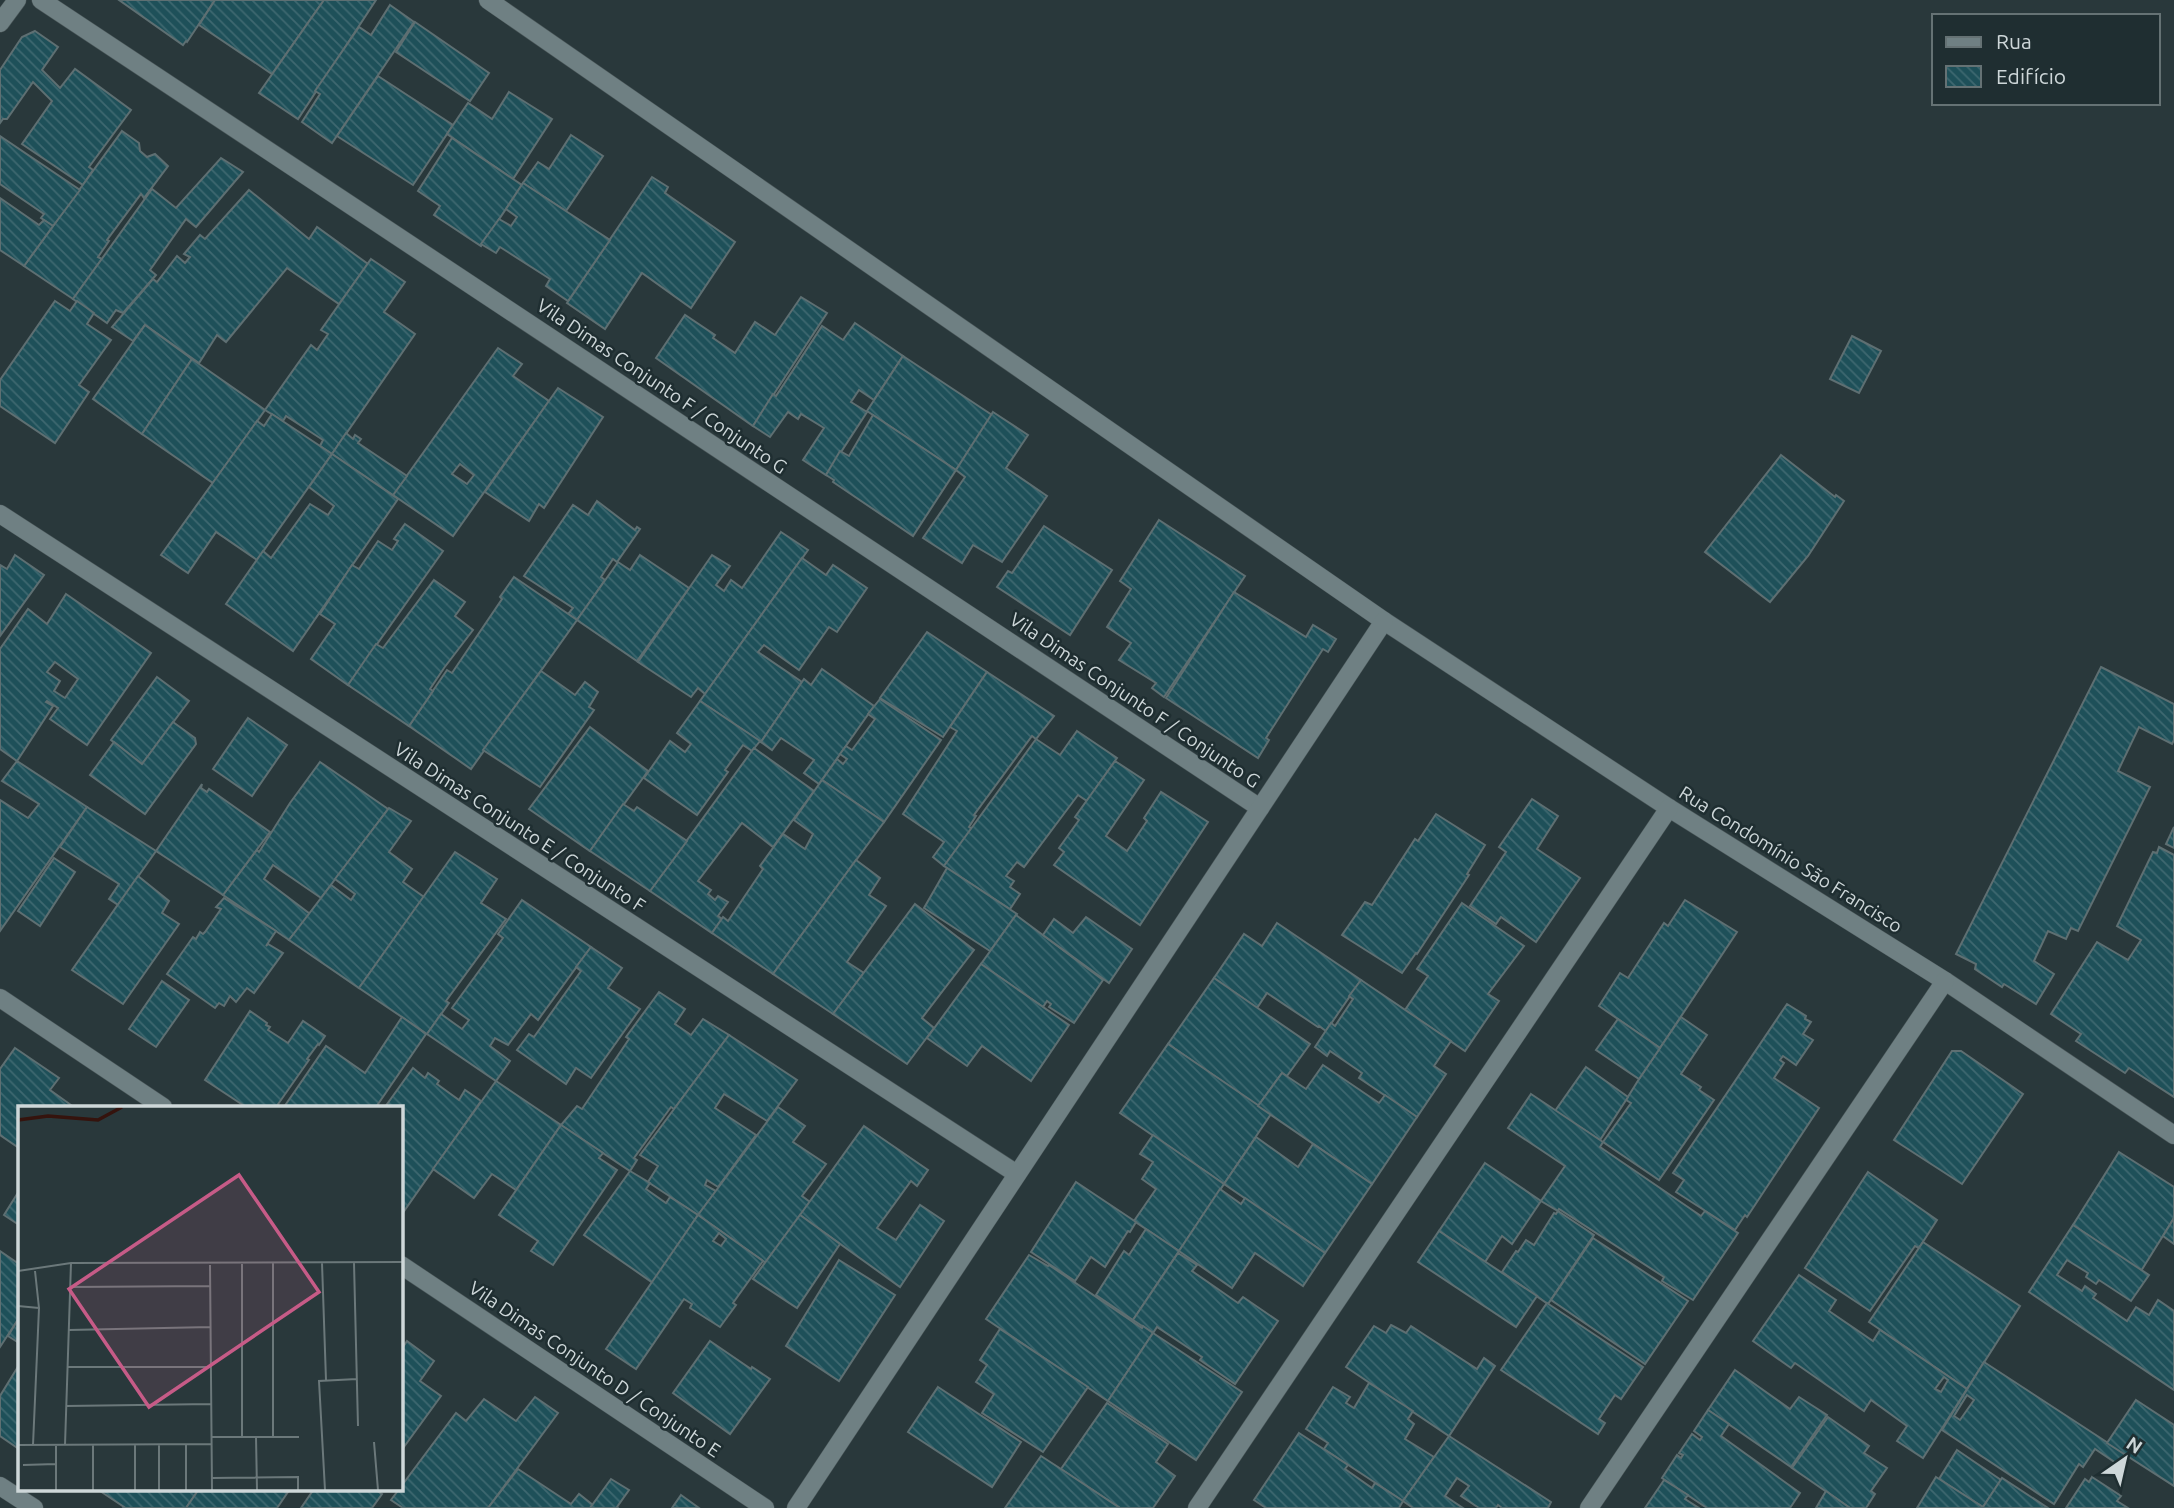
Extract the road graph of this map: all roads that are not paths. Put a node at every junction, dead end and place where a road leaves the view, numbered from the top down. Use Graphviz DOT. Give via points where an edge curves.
graph roads {
  1 [pos="17,0"];
  2 [pos="41,0"];
  3 [pos="488,0"];
  4 [pos="0,23"];
  5 [pos="0,514"];
  6 [pos="1384,621"];
  7 [pos="1260,808"];
  8 [pos="1669,808"];
  9 [pos="1945,981"];
  10 [pos="0,999"];
  11 [pos="161,1106"];
  12 [pos="2174,1135"];
  13 [pos="1017,1174"];
  14 [pos="402,1266"];
  15 [pos="0,1486"];
  16 [pos="34,1508"];
  17 [pos="765,1508"];
  18 [pos="796,1508"];
  19 [pos="1197,1508"];
  20 [pos="1588,1508"];
  1 -- 4 [label="street"];
  2 -- 7 [label="street, Vila Dimas Conjunto F / Conjunto G"];
  3 -- 6 [label="street, Rua Condomínio São Francisco"];
  5 -- 13 [label="street, Vila Dimas Conjunto E / Conjunto F"];
  6 -- 7 [label="street"];
  6 -- 8 [label="street, Rua Condomínio São Francisco"];
  7 -- 13 [label="street"];
  8 -- 9 [label="street, Rua Condomínio São Francisco"];
  8 -- 19 [label="street"];
  9 -- 12 [label="street, Rua Condomínio São Francisco"];
  9 -- 20 [label="street"];
  10 -- 11 [label="street"];
  13 -- 18 [label="street"];
  14 -- 17 [label="street, Vila Dimas Conjunto D / Conjunto E"];
  15 -- 16 [label="street"];
}
